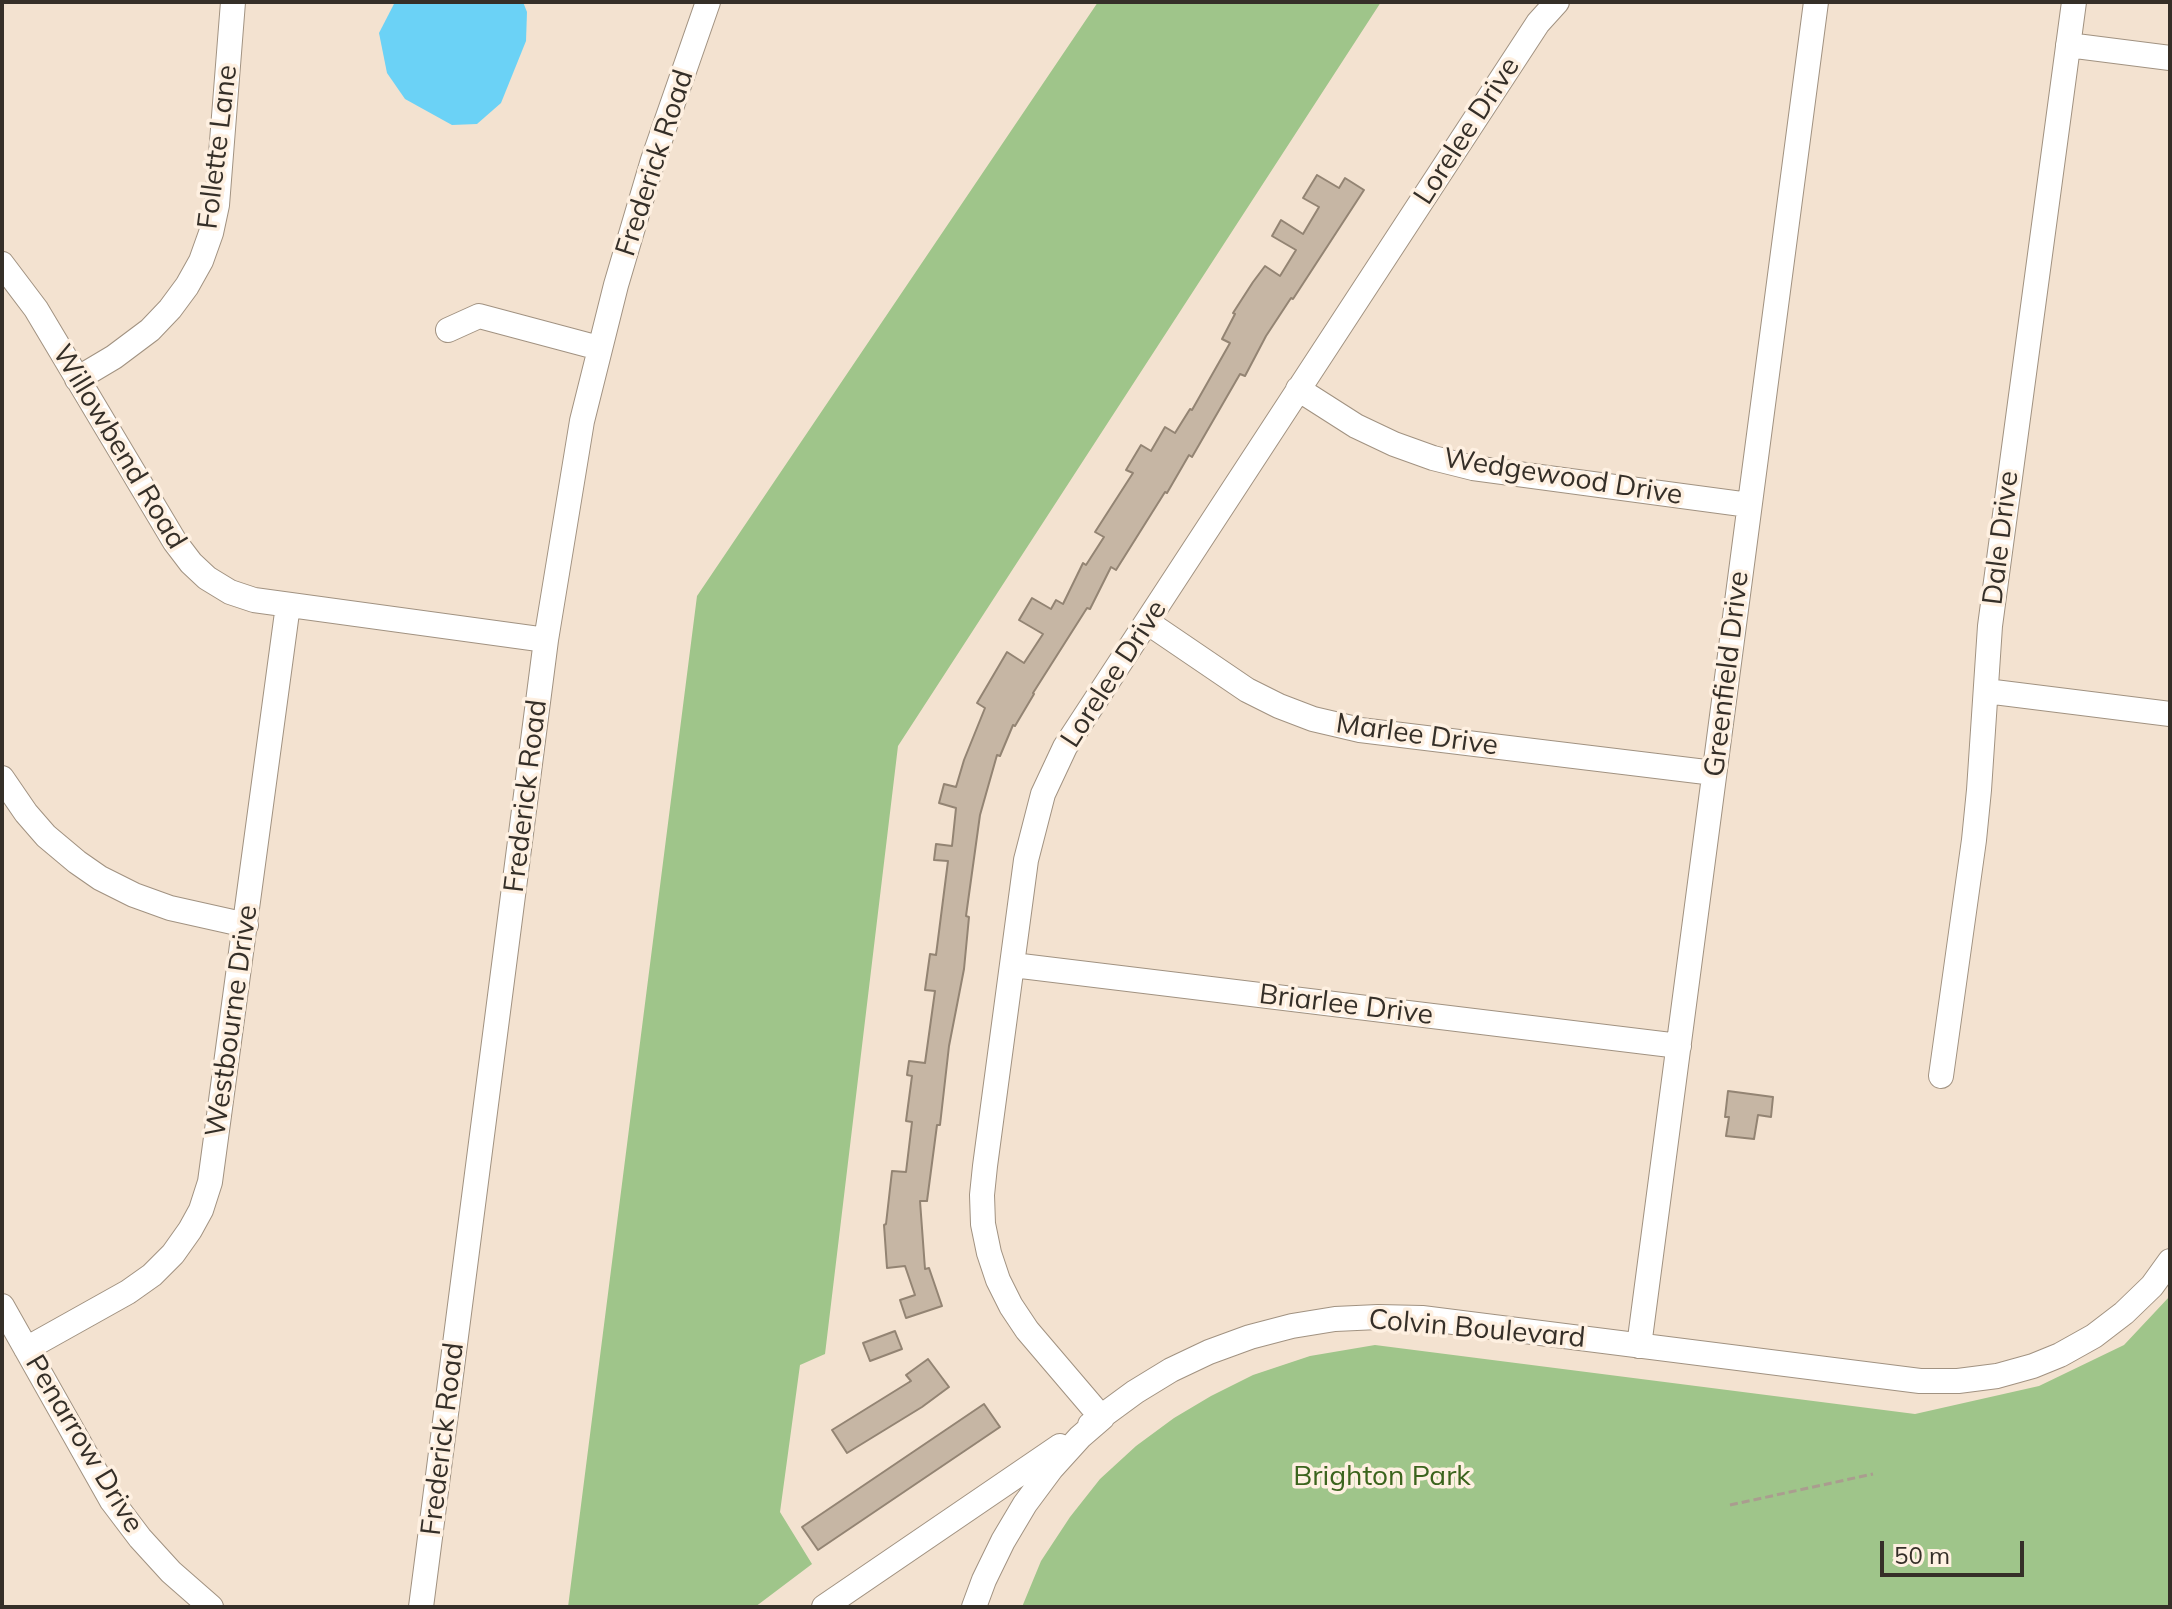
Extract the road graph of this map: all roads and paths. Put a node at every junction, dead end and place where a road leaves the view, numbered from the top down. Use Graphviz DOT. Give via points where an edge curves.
graph roads {
  1 [pos="233,2"];
  2 [pos="708,2"];
  3 [pos="1557,2"];
  4 [pos="1816,2"];
  5 [pos="2074,2"];
  6 [pos="2068,45"];
  7 [pos="2170,58"];
  8 [pos="2,264"];
  9 [pos="448,330"];
  10 [pos="599,348"];
  11 [pos="77,379"];
  12 [pos="1298,389"];
  13 [pos="1749,505"];
  14 [pos="288,605"];
  15 [pos="1147,622"];
  16 [pos="546,640"];
  17 [pos="1986,691"];
  18 [pos="2170,714"];
  19 [pos="1714,773"];
  20 [pos="2,778"];
  21 [pos="246,925"];
  22 [pos="1013,965"];
  23 [pos="1679,1046"];
  24 [pos="1941,1076"];
  25 [pos="2170,1261"];
  26 [pos="2,1306"];
  27 [pos="1639,1346"];
  28 [pos="26,1349"];
  29 [pos="1102,1418"];
  30 [pos="1873,1474"];
  31 [pos="1730,1505"];
  32 [pos="211,1607"];
  33 [pos="421,1607"];
  34 [pos="824,1607"];
  35 [pos="974,1607"];
  1 -- 11 [label="street, Follette Lane" via="217,205 201,261 150,330"];
  2 -- 10 [label="street, Frederick Road" via="653,160"];
  3 -- 12 [label="street, Lorelee Drive" via="1538,23"];
  4 -- 13 [label="street, Greenfield Drive"];
  5 -- 6 [label="street, Dale Drive"];
  6 -- 7 [label="street"];
  6 -- 17 [label="street, Dale Drive" via="2007,488"];
  8 -- 11 [label="street, Willowbend Road"];
  9 -- 10 [label="street" via="479,316"];
  10 -- 16 [label="street, Frederick Road"];
  11 -- 14 [label="street, Willowbend Road" via="191,563 230,592"];
  12 -- 13 [label="street, Wedgewood Drive" via="1356,426 1433,458 1473,468"];
  12 -- 15 [label="street, Lorelee Drive"];
  13 -- 19 [label="street, Greenfield Drive"];
  14 -- 16 [label="street, Willowbend Road"];
  14 -- 21 [label="street, Westbourne Drive"];
  15 -- 19 [label="street, Marlee Drive" via="1247,690 1313,719 1360,730"];
  15 -- 22 [label="street, Lorelee Drive" via="1065,747 1043,794 1026,860"];
  16 -- 33 [label="street, Frederick Road"];
  17 -- 18 [label="street"];
  17 -- 24 [label="street, Dale Drive" via="1974,840"];
  19 -- 23 [label="street, Greenfield Drive"];
  20 -- 21 [label="street" via="46,836 100,878 170,908"];
  21 -- 28 [label="street, Westbourne Drive" via="210,1182 201,1210 173,1254 152,1275"];
  22 -- 23 [label="street, Briarlee Drive"];
  22 -- 29 [label="street, Lorelee Drive" via="983,1180 983,1224 1011,1306"];
  23 -- 27 [label="street, Greenfield Drive"];
  25 -- 27 [label="street, Colvin Boulevard" via="2152,1286 2094,1336 2060,1355 1997,1376 1920,1381"];
  26 -- 28 [label="street, Penarrow Drive"];
  27 -- 29 [label="street, Colvin Boulevard" via="1422,1318 1335,1319 1250,1337 1209,1352 1171,1370"];
  28 -- 32 [label="street, Penarrow Drive" via="112,1501 171,1572"];
  29 -- 34 [label="street, Colvin Boulevard"];
  29 -- 35 [label="street" via="1025,1504"];
  30 -- 31 [label="path"];
}
